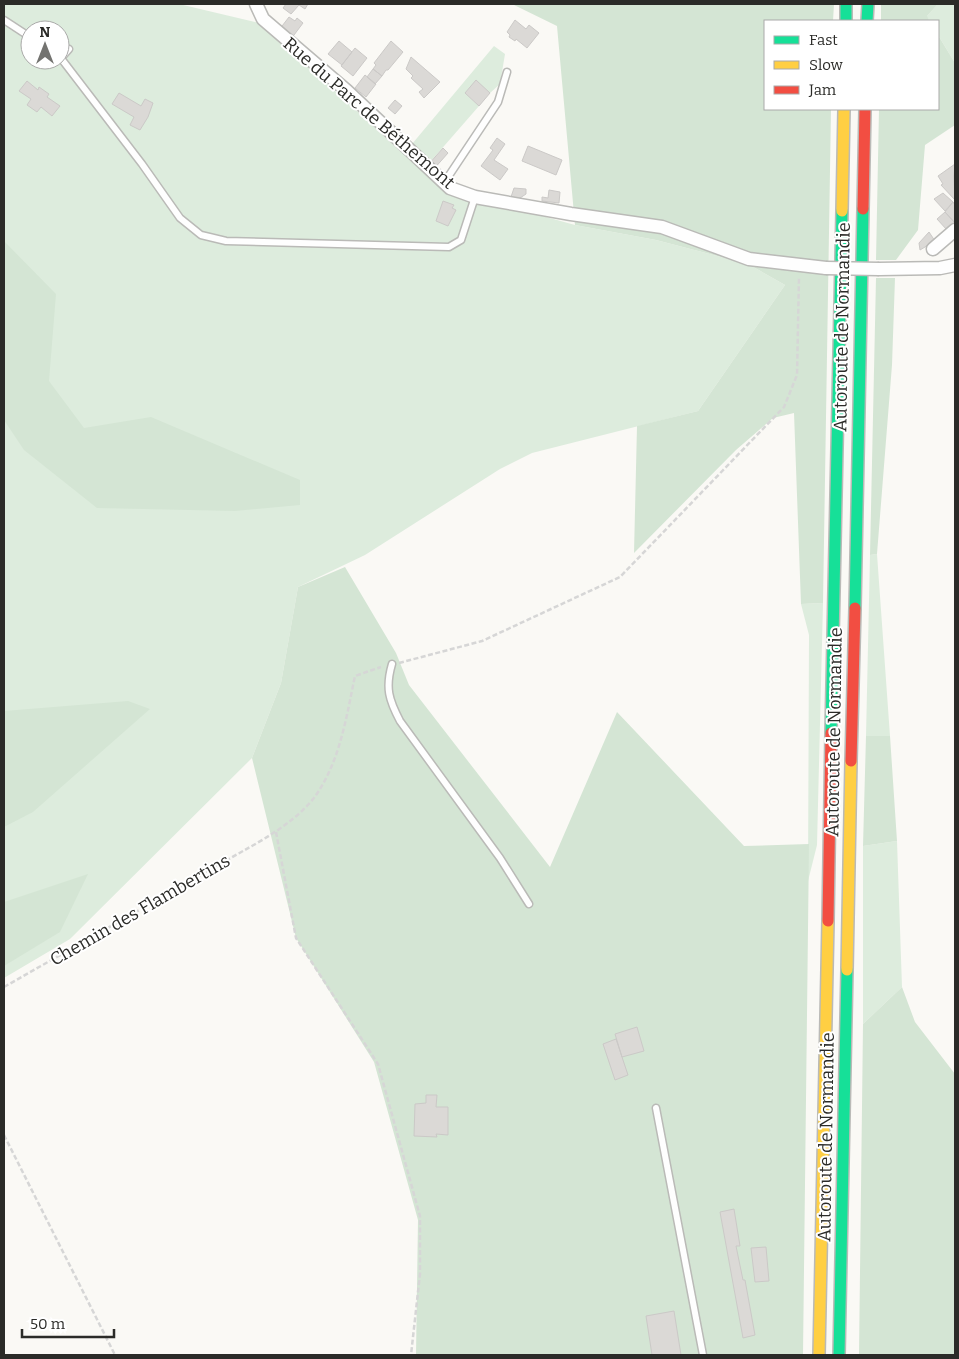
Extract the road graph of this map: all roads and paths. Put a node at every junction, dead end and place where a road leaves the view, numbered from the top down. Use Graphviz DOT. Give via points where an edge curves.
graph roads {
  1 [pos="256,4"];
  2 [pos="846,4"];
  3 [pos="868,4"];
  4 [pos="4,20"];
  5 [pos="846,20"];
  6 [pos="867,20"];
  7 [pos="20,31"];
  8 [pos="70,70"];
  9 [pos="507,72"];
  10 [pos="844,110"];
  11 [pos="865,110"];
  12 [pos="444,183"];
  13 [pos="475,197"];
  14 [pos="955,230"];
  15 [pos="933,250"];
  16 [pos="955,265"];
  17 [pos="800,266"];
  18 [pos="392,664"];
  19 [pos="276,832"];
  20 [pos="530,904"];
  21 [pos="4,987"];
  22 [pos="656,1108"];
  23 [pos="4,1135"];
  24 [pos="115,1355"];
  25 [pos="410,1355"];
  26 [pos="703,1355"];
  27 [pos="819,1355"];
  28 [pos="839,1355"];
  1 -- 12 [label="street, Rue du Parc de Béthemont" via="263,20 347,91"];
  2 -- 5 [label="highway"];
  3 -- 6 [label="highway"];
  4 -- 7 [label="lane"];
  8 -- 13 [label="lane" via="180,218 201,235 226,241 449,247 461,240"];
  9 -- 12 [label="lane" via="498,102"];
  10 -- 27 [label="highway, Autoroute de Normandie"];
  11 -- 28 [label="highway, Autoroute de Normandie"];
  12 -- 13 [label="street, Rue du Parc de Béthemont"];
  13 -- 17 [label="street, Rue du Parc de Béthemont" via="662,227 749,259"];
  14 -- 15 [label="street"];
  16 -- 17 [label="street, Rue du Parc de Béthemont, bridge" via="879,269"];
  17 -- 18 [label="path" via="797,375 784,407 620,577 482,641"];
  18 -- 19 [label="path, Chemin des Flambertins" via="355,676 346,723 320,790 299,814"];
  18 -- 20 [label="lane" via="388,688 400,721"];
  19 -- 21 [label="path, Chemin des Flambertins"];
  19 -- 25 [label="path" via="296,938 378,1064 420,1216 420,1274"];
  22 -- 26 [label="lane"];
  23 -- 24 [label="path"];
}
